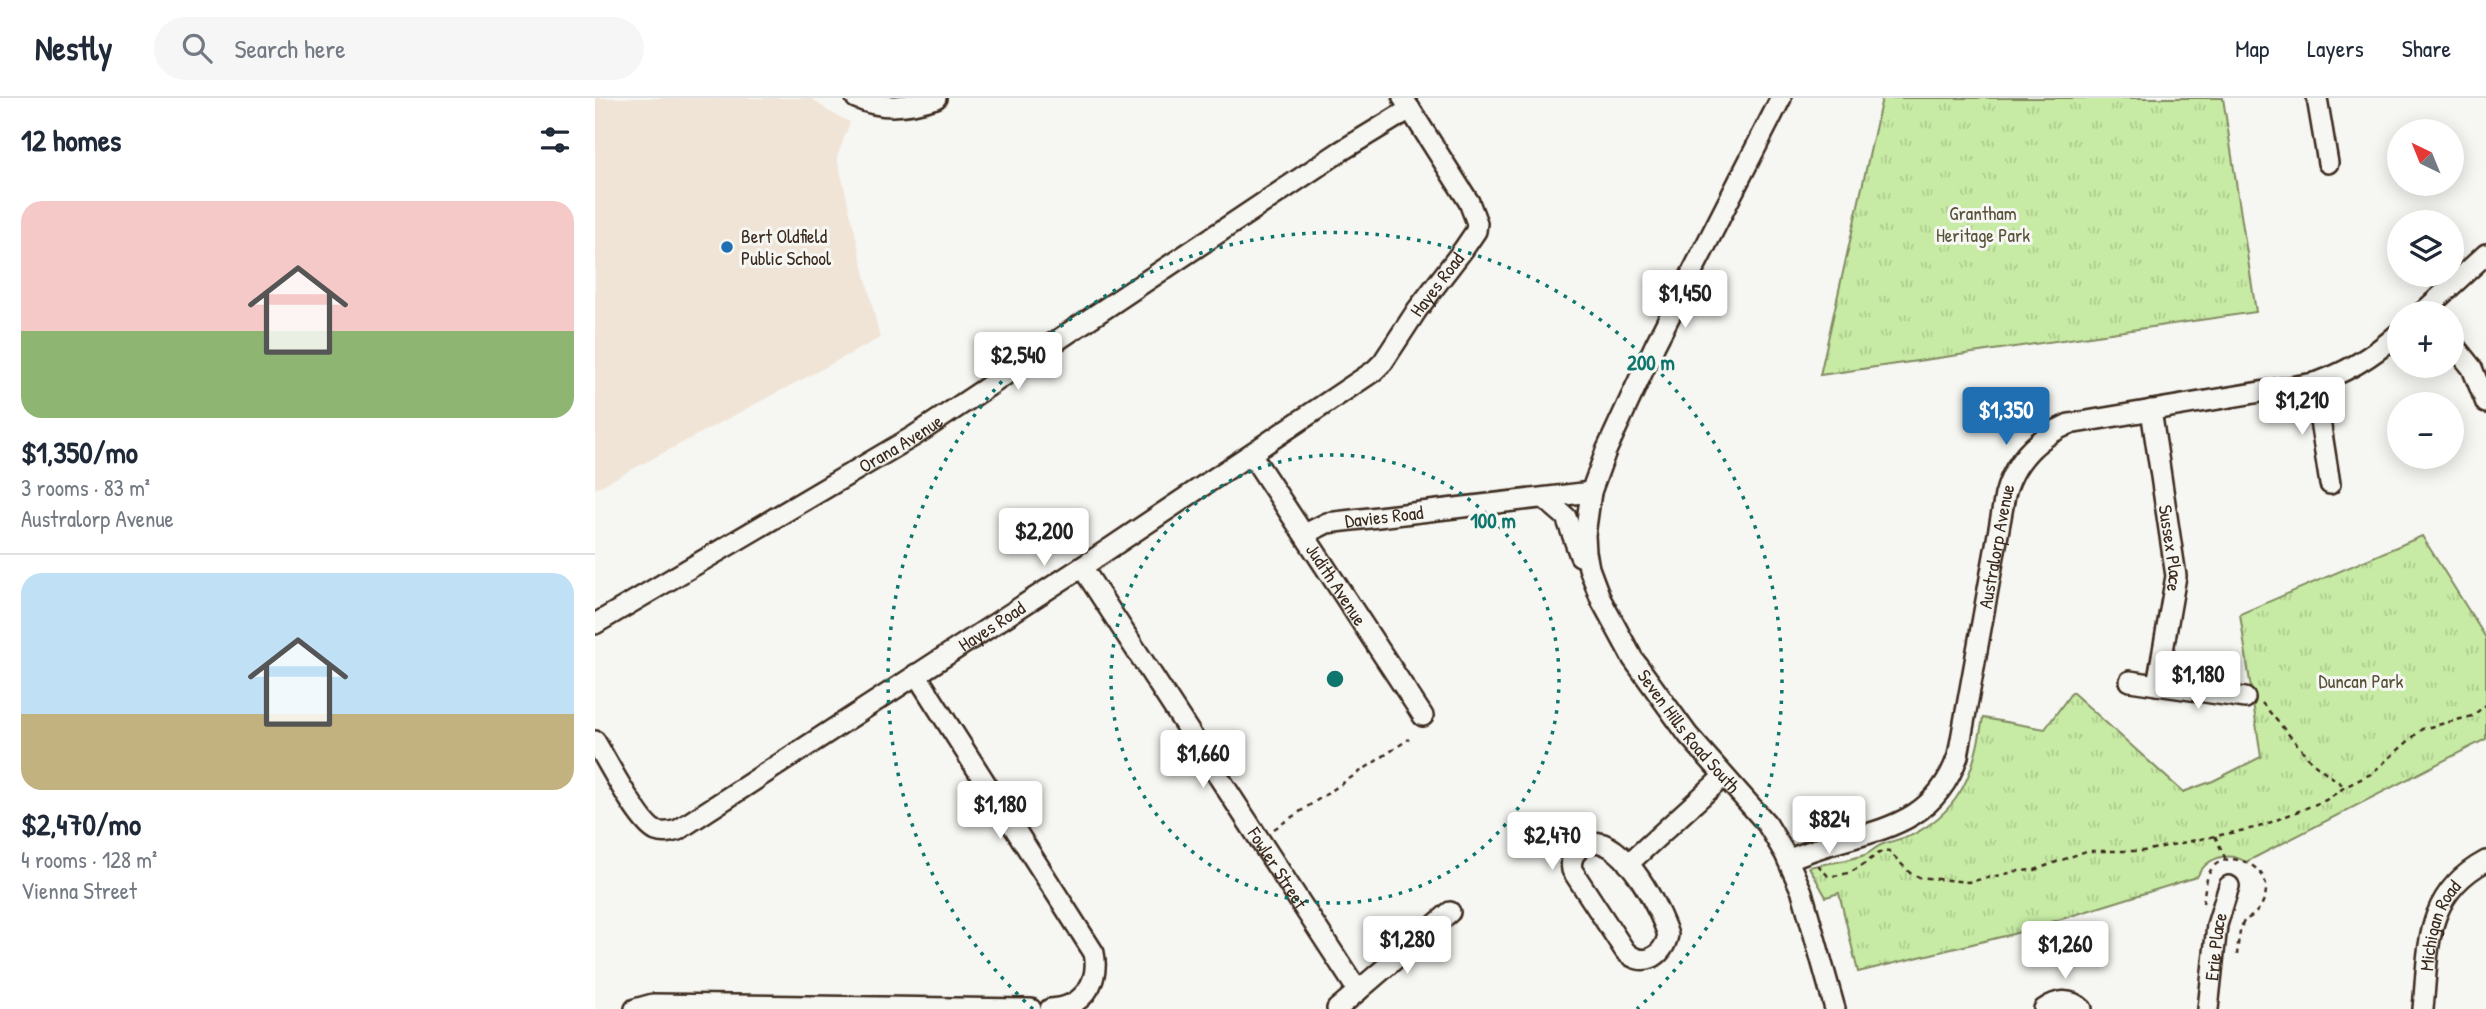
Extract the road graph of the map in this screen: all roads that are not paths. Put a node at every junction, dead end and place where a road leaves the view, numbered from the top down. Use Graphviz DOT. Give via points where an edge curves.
graph roads {
  1 [pos="856,98"];
  2 [pos="936,98"];
  3 [pos="1781,98"];
  4 [pos="2317,98"];
  5 [pos="1406,104"];
  6 [pos="2328,163"];
  7 [pos="2486,254"];
  8 [pos="2437,301"];
  9 [pos="2387,342"];
  10 [pos="2464,358"];
  11 [pos="2314,383"];
  12 [pos="2486,403"];
  13 [pos="2151,410"];
  14 [pos="1251,454"];
  15 [pos="2330,484"];
  16 [pos="1591,492"];
  17 [pos="1544,498"];
  18 [pos="1305,534"];
  19 [pos="1083,567"];
  20 [pos="1589,568"];
  21 [pos="595,624"];
  22 [pos="916,674"];
  23 [pos="2130,681"];
  24 [pos="2158,685"];
  25 [pos="2245,698"];
  26 [pos="1423,716"];
  27 [pos="595,741"];
  28 [pos="1724,776"];
  29 [pos="1874,831"];
  30 [pos="1778,842"];
  31 [pos="1788,860"];
  32 [pos="2486,861"];
  33 [pos="1628,864"];
  34 [pos="2229,886"];
  35 [pos="1450,912"];
  36 [pos="1358,991"];
  37 [pos="629,1007"];
  38 [pos="1031,1009"];
  39 [pos="1050,1009"];
  40 [pos="1337,1009"];
  41 [pos="1835,1009"];
  42 [pos="2044,1009"];
  43 [pos="2082,1009"];
  44 [pos="2208,1009"];
  45 [pos="2423,1009"];
  1 -- 2 [label="street" via="893,107"];
  3 -- 16 [label="street, Seven Hills Road South" via="1623,411"];
  4 -- 6 [label="street"];
  5 -- 14 [label="street, Hayes Road" via="1475,213 1476,231 1383,362"];
  5 -- 21 [label="street, Orana Avenue" via="915,436"];
  7 -- 8 [label="street"];
  9 -- 11 [label="street, Australorp Avenue" via="2357,366"];
  10 -- 12 [label="street"];
  11 -- 13 [label="street, Australorp Avenue"];
  11 -- 15 [label="street"];
  13 -- 24 [label="street, Sussex Place" via="2176,576"];
  13 -- 29 [label="street, Australorp Avenue" via="2069,424 2044,437 2018,464 2005,495 1951,775 1940,794 1920,811"];
  14 -- 18 [label="street, Judith Avenue"];
  14 -- 19 [label="street, Hayes Road"];
  16 -- 17 [label="street, Davies Road"];
  16 -- 20 [label="street, Seven Hills Road South" via="1585,535"];
  17 -- 18 [label="street, Davies Road" via="1327,523"];
  17 -- 20 [label="street, Seven Hills Road South" via="1566,517"];
  18 -- 26 [label="street, Judith Avenue"];
  19 -- 22 [label="street, Hayes Road"];
  19 -- 36 [label="street, Fowler Street"];
  20 -- 28 [label="street, Seven Hills Road South" via="1633,659 1671,714"];
  22 -- 27 [label="street, Hayes Road" via="671,832 657,831 644,822"];
  22 -- 39 [label="street" via="1094,953 1095,977 1085,994 1067,1006"];
  23 -- 24 [label="street"];
  24 -- 25 [label="street"];
  28 -- 30 [label="street, Seven Hills Road South"];
  28 -- 33 [label="street"];
  29 -- 30 [label="street, Australorp Avenue"];
  29 -- 31 [label="street, Australorp Avenue"];
  30 -- 31 [label="street, Seven Hills Road South"];
  31 -- 41 [label="street, Seven Hills Road South" via="1803,892"];
  32 -- 45 [label="street, Michigan Road" via="2452,885 2433,918"];
  33 -- 33 [label="street" via="1596,842 1576,852 1571,862 1625,951 1645,960 1660,952 1668,935 1649,892"];
  34 -- 44 [label="street, Erie Place" via="2217,925"];
  35 -- 36 [label="street"];
  36 -- 40 [label="street"];
  37 -- 38 [label="street"];
  42 -- 43 [label="street" via="2068,1001"];
}
